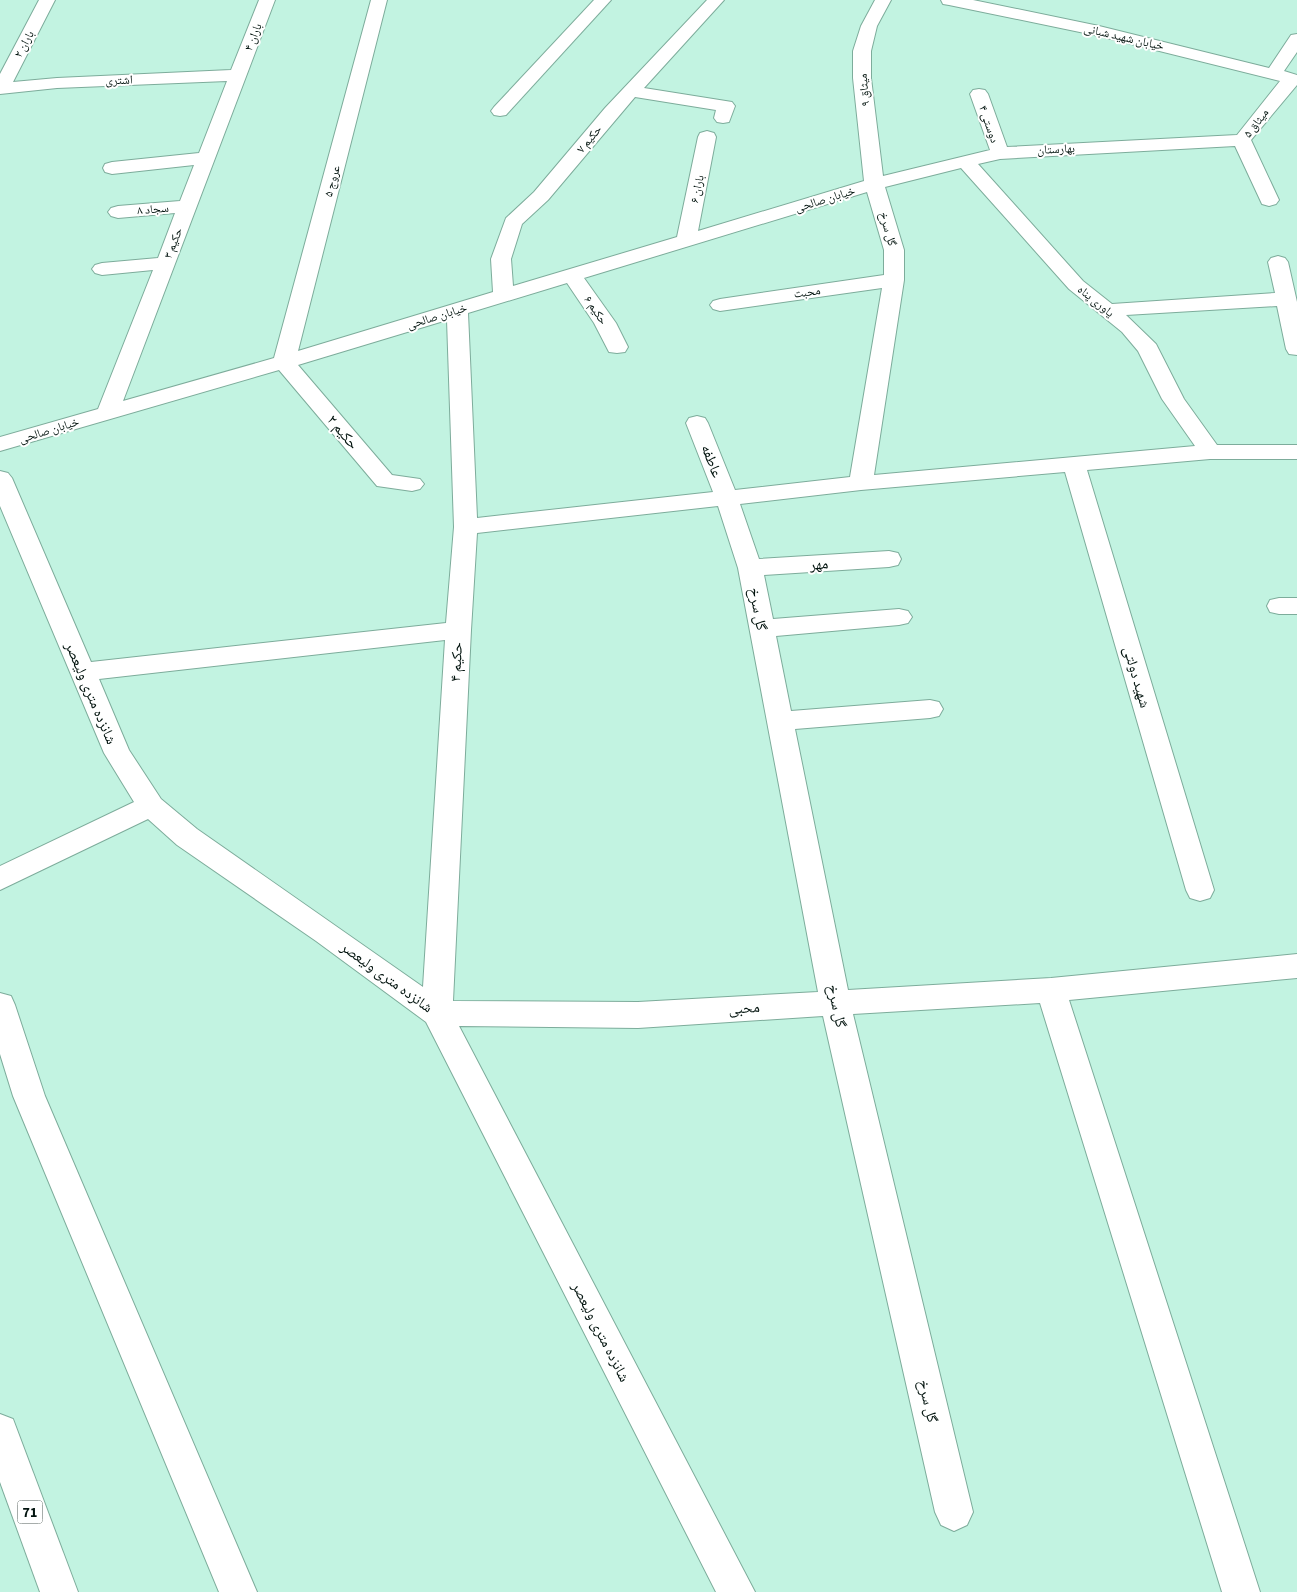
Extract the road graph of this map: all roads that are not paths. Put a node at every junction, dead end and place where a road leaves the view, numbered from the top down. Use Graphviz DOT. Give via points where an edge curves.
graph roads {
  1 [pos="47,0"];
  2 [pos="267,0"];
  3 [pos="379,0"];
  4 [pos="603,0"];
  5 [pos="716,0"];
  6 [pos="882,0"];
  7 [pos="949,0"];
  8 [pos="1297,39"];
  9 [pos="238,75"];
  10 [pos="1287,78"];
  11 [pos="0,89"];
  12 [pos="631,91"];
  13 [pos="979,94"];
  14 [pos="500,111"];
  15 [pos="724,112"];
  16 [pos="708,137"];
  17 [pos="1242,140"];
  18 [pos="1000,154"];
  19 [pos="206,158"];
  20 [pos="965,160"];
  21 [pos="112,168"];
  22 [pos="874,184"];
  23 [pos="1268,200"];
  24 [pos="188,206"];
  25 [pos="118,212"];
  26 [pos="686,241"];
  27 [pos="1278,262"];
  28 [pos="165,263"];
  29 [pos="102,269"];
  30 [pos="572,275"];
  31 [pos="894,280"];
  32 [pos="504,296"];
  33 [pos="1286,299"];
  34 [pos="720,305"];
  35 [pos="1108,310"];
  36 [pos="457,311"];
  37 [pos="618,348"];
  38 [pos="1297,349"];
  39 [pos="284,362"];
  40 [pos="108,412"];
  41 [pos="697,423"];
  42 [pos="0,444"];
  43 [pos="1210,452"];
  44 [pos="1297,452"];
  45 [pos="1074,464"];
  46 [pos="0,478"];
  47 [pos="861,483"];
  48 [pos="412,484"];
  49 [pos="727,499"];
  50 [pos="466,527"];
  51 [pos="889,559"];
  52 [pos="750,568"];
  53 [pos="899,616"];
  54 [pos="762,629"];
  55 [pos="458,630"];
  56 [pos="82,672"];
  57 [pos="930,709"];
  58 [pos="780,721"];
  59 [pos="151,806"];
  60 [pos="0,879"];
  61 [pos="1200,890"];
  62 [pos="1297,966"];
  63 [pos="1051,990"];
  64 [pos="835,1002"];
  65 [pos="0,1005"];
  66 [pos="437,1013"];
  67 [pos="0,1432"];
  68 [pos="954,1512"];
  69 [pos="59,1592"];
  70 [pos="238,1592"];
  71 [pos="736,1592"];
  72 [pos="1241,1592"];
  1 -- 11 [label="main road, باران ۲"];
  2 -- 9 [label="main road, باران ۴"];
  3 -- 39 [label="main road, عروج ۵"];
  4 -- 14 [label="main road"];
  5 -- 12 [label="main road, حکیم ۷"];
  6 -- 22 [label="main road, میثاق ۹" via="869,26 862,51"];
  7 -- 10 [label="main road, خیابان شهید شبانی" via="1099,31"];
  8 -- 10 [label="main road, میثاق ۵"];
  9 -- 11 [label="main road, اشتری" via="57,83"];
  9 -- 19 [label="main road, حکیم ۳"];
  10 -- 17 [label="main road, میثاق ۵"];
  12 -- 15 [label="main road"];
  12 -- 32 [label="main road, حکیم ۷" via="541,196 513,222 501,259"];
  13 -- 18 [label="main road, دوستی ۴"];
  16 -- 26 [label="main road, باران ۶"];
  17 -- 18 [label="main road, بهارستان"];
  17 -- 23 [label="main road, میثاق ۵"];
  18 -- 20 [label="main road, بهارستان"];
  19 -- 21 [label="main road"];
  19 -- 24 [label="main road, حکیم ۳"];
  20 -- 22 [label="main road, بهارستان"];
  20 -- 35 [label="main road, یاوری پناه" via="1076,285"];
  22 -- 26 [label="main road, خیابان صالحی"];
  22 -- 31 [label="main road, گل سرخ" via="894,250"];
  24 -- 25 [label="main road, سجاد ۸"];
  24 -- 28 [label="main road, حکیم ۳"];
  26 -- 30 [label="main road, خیابان صالحی"];
  27 -- 33 [label="main road"];
  28 -- 29 [label="main road"];
  28 -- 40 [label="main road, حکیم ۳"];
  30 -- 32 [label="main road, خیابان صالحی"];
  30 -- 37 [label="main road, حکیم ۶"];
  31 -- 34 [label="main road, محبت"];
  31 -- 47 [label="main road, گل سرخ"];
  32 -- 36 [label="main road, خیابان صالحی"];
  33 -- 35 [label="main road"];
  33 -- 38 [label="main road"];
  35 -- 43 [label="main road, یاوری پناه" via="1148,349 1173,399"];
  36 -- 39 [label="main road, خیابان صالحی"];
  36 -- 50 [label="main road, حکیم ۴"];
  39 -- 40 [label="main road, خیابان صالحی"];
  39 -- 48 [label="main road, حکیم ۲" via="385,482"];
  40 -- 42 [label="main road, خیابان صالحی"];
  41 -- 49 [label="main road, عاطفه"];
  43 -- 44 [label="main road"];
  43 -- 45 [label="main road"];
  45 -- 47 [label="main road"];
  45 -- 61 [label="main road, شهید دولتی"];
  46 -- 56 [label="main road, شانزده متری ولیعصر"];
  47 -- 49 [label="main road"];
  49 -- 50 [label="main road"];
  49 -- 52 [label="main road, گل سرخ"];
  50 -- 55 [label="main road, حکیم ۴"];
  51 -- 52 [label="main road, مهر"];
  52 -- 54 [label="main road, گل سرخ"];
  53 -- 54 [label="main road"];
  54 -- 58 [label="main road, گل سرخ"];
  55 -- 56 [label="main road"];
  55 -- 66 [label="main road, حکیم ۴"];
  56 -- 59 [label="main road, شانزده متری ولیعصر" via="117,753"];
  57 -- 58 [label="main road"];
  58 -- 64 [label="main road, گل سرخ"];
  59 -- 60 [label="main road"];
  59 -- 66 [label="main road, شانزده متری ولیعصر" via="187,837"];
  62 -- 63 [label="main road, محبی"];
  63 -- 64 [label="main road, محبی"];
  63 -- 72 [label="main road"];
  64 -- 66 [label="main road, محبی" via="638,1015"];
  64 -- 68 [label="main road, گل سرخ"];
  65 -- 70 [label="main road" via="29,1096"];
  66 -- 71 [label="main road, شانزده متری ولیعصر"];
  67 -- 69 [label="main road, 71"];
}
